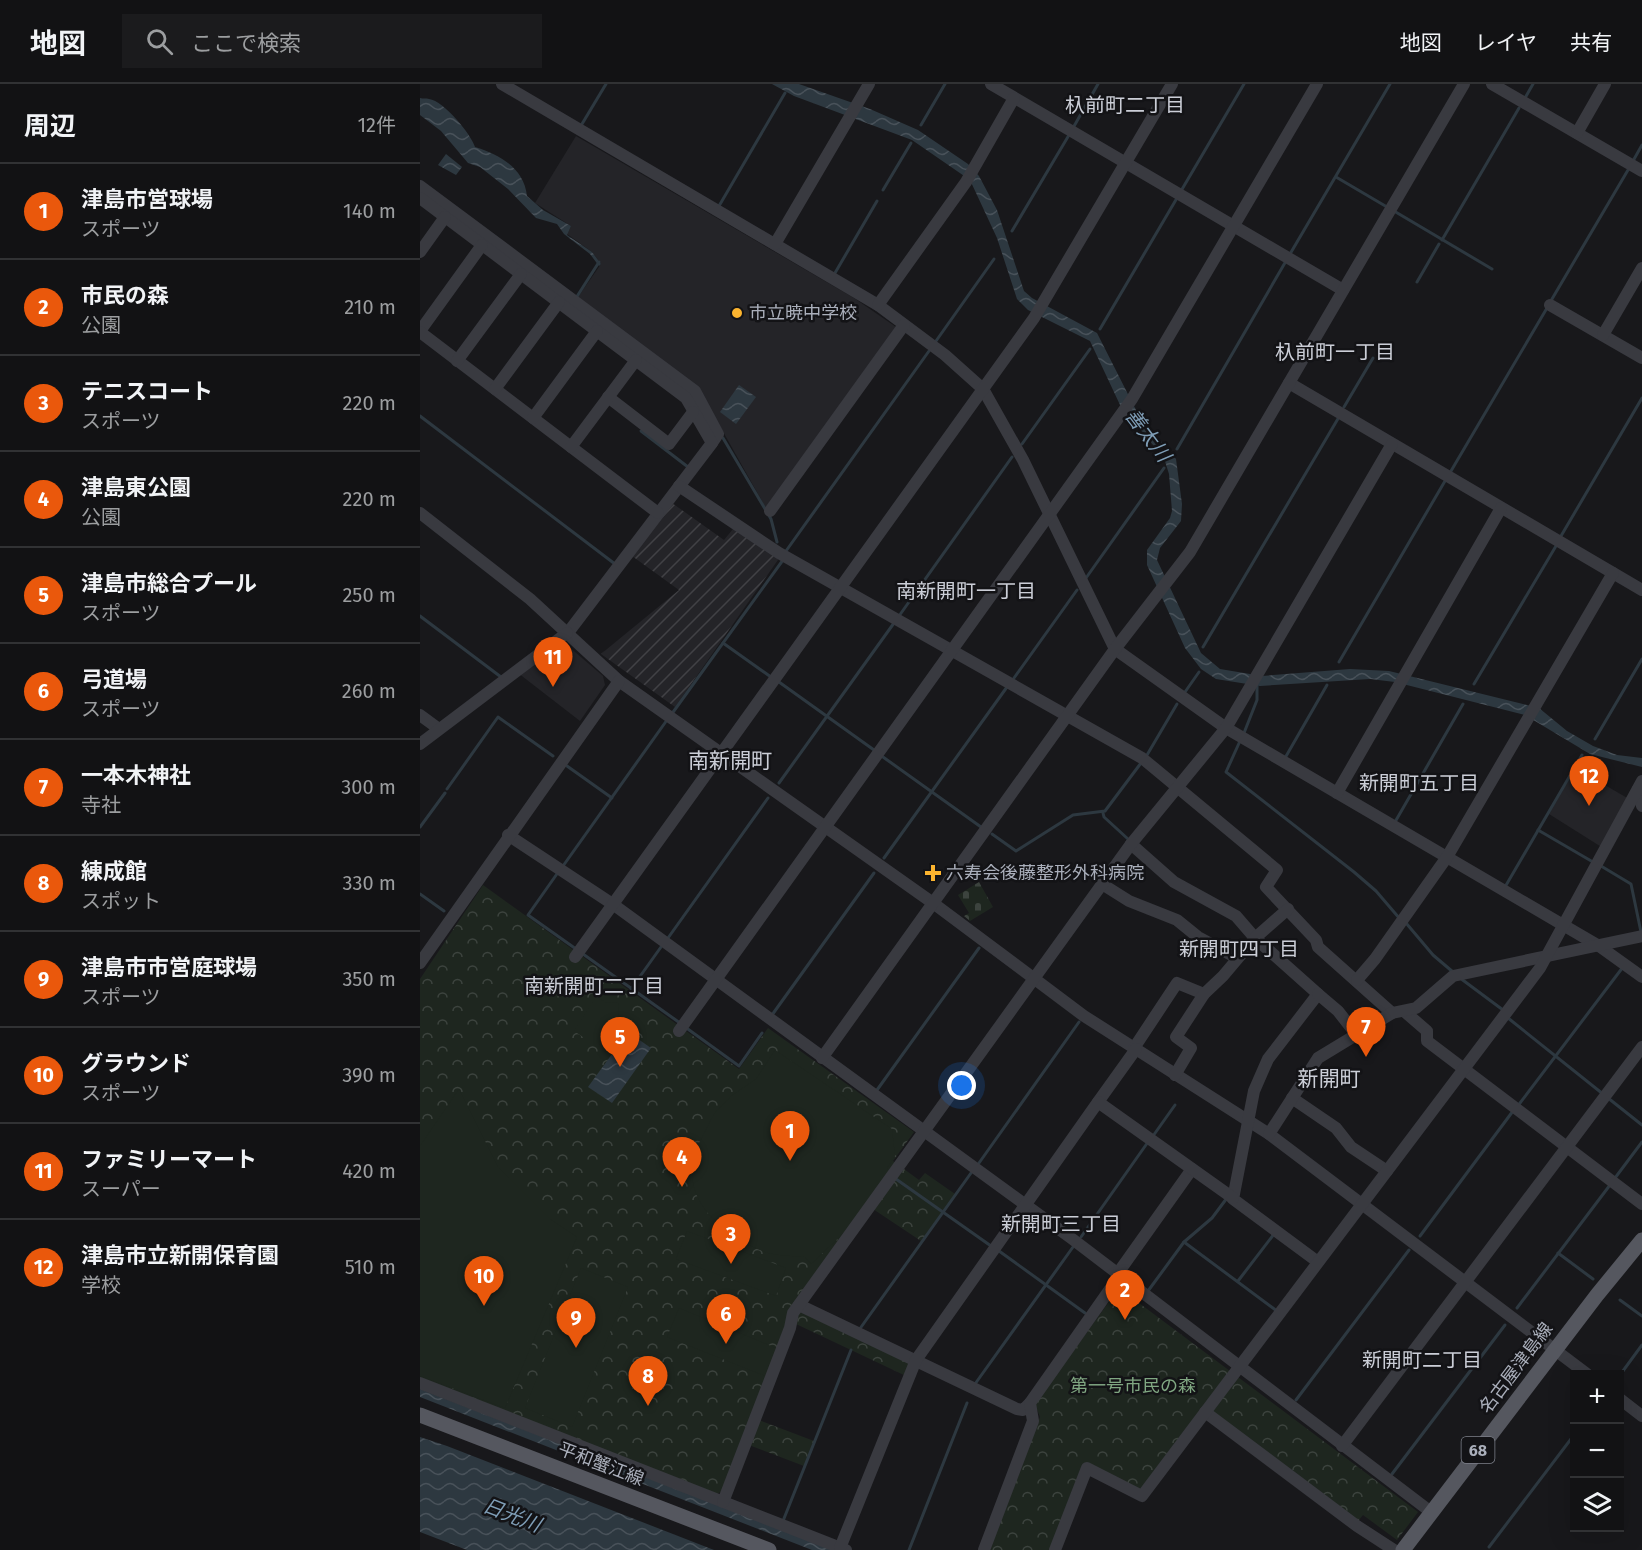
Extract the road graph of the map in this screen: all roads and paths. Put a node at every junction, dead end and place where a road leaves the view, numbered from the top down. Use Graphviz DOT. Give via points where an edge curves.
graph roads {
  1 [pos="502,84"];
  2 [pos="869,84"];
  3 [pos="991,84"];
  4 [pos="1172,84"];
  5 [pos="1317,84"];
  6 [pos="1464,84"];
  7 [pos="1491,84"];
  8 [pos="1605,84"];
  9 [pos="1014,98"];
  10 [pos="1577,133"];
  11 [pos="1126,163"];
  12 [pos="1642,171"];
  13 [pos="420,186"];
  14 [pos="420,198"];
  15 [pos="445,217"];
  16 [pos="1234,226"];
  17 [pos="775,244"];
  18 [pos="482,245"];
  19 [pos="420,252"];
  20 [pos="1642,268"];
  21 [pos="521,274"];
  22 [pos="1343,290"];
  23 [pos="559,302"];
  24 [pos="878,305"];
  25 [pos="1551,305"];
  26 [pos="904,324"];
  27 [pos="597,331"];
  28 [pos="420,332"];
  29 [pos="1602,335"];
  30 [pos="1642,358"];
  31 [pos="636,360"];
  32 [pos="457,361"];
  33 [pos="1289,383"];
  34 [pos="495,389"];
  35 [pos="982,389"];
  36 [pos="608,398"];
  37 [pos="693,412"];
  38 [pos="533,418"];
  39 [pos="711,442"];
  40 [pos="1392,444"];
  41 [pos="571,447"];
  42 [pos="679,486"];
  43 [pos="1501,508"];
  44 [pos="770,511"];
  45 [pos="420,513"];
  46 [pos="658,513"];
  47 [pos="1050,515"];
  48 [pos="1613,573"];
  49 [pos="841,587"];
  50 [pos="1642,590"];
  51 [pos="567,634"];
  52 [pos="953,650"];
  53 [pos="1115,650"];
  54 [pos="619,681"];
  55 [pos="420,715"];
  56 [pos="1068,716"];
  57 [pos="1226,728"];
  58 [pos="439,729"];
  59 [pos="420,744"];
  60 [pos="722,753"];
  61 [pos="1178,785"];
  62 [pos="1640,785"];
  63 [pos="1337,793"];
  64 [pos="1642,806"];
  65 [pos="824,827"];
  66 [pos="508,835"];
  67 [pos="1131,844"];
  68 [pos="1447,856"];
  69 [pos="1102,884"];
  70 [pos="933,903"];
  71 [pos="614,905"];
  72 [pos="1288,909"];
  73 [pos="1565,926"];
  74 [pos="1642,936"];
  75 [pos="1255,938"];
  76 [pos="1599,946"];
  77 [pos="1547,956"];
  78 [pos="575,957"];
  79 [pos="1237,958"];
  80 [pos="420,963"];
  81 [pos="1034,977"];
  82 [pos="1642,977"];
  83 [pos="716,980"];
  84 [pos="1356,980"];
  85 [pos="1204,993"];
  86 [pos="1318,994"];
  87 [pos="1405,1012"];
  88 [pos="1392,1013"];
  89 [pos="679,1031"];
  90 [pos="1356,1034"];
  91 [pos="1642,1047"];
  92 [pos="1135,1049"];
  93 [pos="822,1058"];
  94 [pos="1463,1070"];
  95 [pos="1175,1075"];
  96 [pos="1292,1098"];
  97 [pos="1098,1102"];
  98 [pos="1248,1120"];
  99 [pos="924,1131"];
  100 [pos="1269,1134"];
  101 [pos="1566,1147"];
  102 [pos="1192,1169"];
  103 [pos="1387,1171"];
  104 [pos="1233,1198"];
  105 [pos="1362,1204"];
  106 [pos="1642,1204"];
  107 [pos="1026,1205"];
  108 [pos="1642,1240"];
  109 [pos="1318,1262"];
  110 [pos="1119,1274"];
  111 [pos="1464,1281"];
  112 [pos="799,1305"];
  113 [pos="1554,1350"];
  114 [pos="916,1360"];
  115 [pos="1240,1366"];
  116 [pos="1582,1370"];
  117 [pos="420,1383"];
  118 [pos="1624,1402"];
  119 [pos="1030,1403"];
  120 [pos="1205,1412"];
  121 [pos="420,1415"];
  122 [pos="1642,1416"];
  123 [pos="1342,1446"];
  124 [pos="723,1502"];
  125 [pos="1431,1512"];
  126 [pos="1397,1548"];
  127 [pos="843,1549"];
  128 [pos="769,1550"];
  129 [pos="984,1550"];
  130 [pos="1055,1550"];
  1 -- 17 [label="street"];
  2 -- 17 [label="street"];
  3 -- 9 [label="street"];
  4 -- 11 [label="street"];
  5 -- 16 [label="street"];
  6 -- 22 [label="street"];
  7 -- 10 [label="street"];
  8 -- 10 [label="street"];
  9 -- 11 [label="street"];
  9 -- 24 [label="street" via="966,182"];
  10 -- 12 [label="street"];
  11 -- 16 [label="street"];
  11 -- 35 [label="street" via="1034,318"];
  13 -- 39 [label="street" via="695,391 718,434"];
  14 -- 15 [label="street"];
  15 -- 18 [label="street"];
  15 -- 19 [label="street"];
  16 -- 22 [label="street"];
  16 -- 47 [label="street" via="1132,399"];
  17 -- 24 [label="street"];
  18 -- 21 [label="street"];
  18 -- 28 [label="street"];
  20 -- 29 [label="street"];
  21 -- 23 [label="street"];
  21 -- 32 [label="street"];
  22 -- 33 [label="street"];
  23 -- 27 [label="street"];
  23 -- 34 [label="street"];
  24 -- 26 [label="street"];
  25 -- 29 [label="street"];
  26 -- 35 [label="street"];
  26 -- 44 [label="street"];
  27 -- 31 [label="street"];
  27 -- 38 [label="street"];
  28 -- 32 [label="street"];
  29 -- 30 [label="street"];
  31 -- 36 [label="street"];
  31 -- 37 [label="street" via="686,398"];
  32 -- 34 [label="street"];
  33 -- 40 [label="street"];
  33 -- 53 [label="street" via="1190,552"];
  34 -- 38 [label="street"];
  35 -- 47 [label="street"];
  35 -- 49 [label="street"];
  36 -- 37 [label="street" via="669,444"];
  36 -- 41 [label="street"];
  37 -- 39 [label="street"];
  38 -- 41 [label="street"];
  39 -- 42 [label="street"];
  40 -- 43 [label="street"];
  40 -- 57 [label="street"];
  41 -- 46 [label="street"];
  42 -- 46 [label="street"];
  42 -- 49 [label="street" via="736,526"];
  43 -- 48 [label="street"];
  43 -- 63 [label="street"];
  45 -- 51 [label="street" via="496,570"];
  46 -- 51 [label="street"];
  47 -- 52 [label="street"];
  47 -- 53 [label="street"];
  48 -- 50 [label="street"];
  48 -- 68 [label="street"];
  49 -- 52 [label="street"];
  49 -- 60 [label="street"];
  51 -- 54 [label="street"];
  51 -- 58 [label="street"];
  52 -- 56 [label="street"];
  52 -- 65 [label="street"];
  53 -- 56 [label="street"];
  53 -- 57 [label="street"];
  54 -- 60 [label="street"];
  54 -- 66 [label="street"];
  55 -- 58 [label="street"];
  56 -- 61 [label="street" via="1129,749"];
  56 -- 70 [label="street"];
  57 -- 61 [label="street"];
  57 -- 63 [label="street"];
  58 -- 59 [label="street"];
  60 -- 65 [label="street"];
  60 -- 71 [label="street"];
  61 -- 67 [label="street"];
  61 -- 72 [label="street" via="1277,870 1266,887"];
  62 -- 64 [label="street"];
  62 -- 73 [label="street"];
  63 -- 68 [label="street"];
  65 -- 70 [label="street"];
  65 -- 83 [label="street"];
  66 -- 71 [label="street"];
  66 -- 80 [label="street"];
  67 -- 69 [label="street"];
  67 -- 75 [label="street" via="1174,882 1236,916"];
  68 -- 73 [label="street"];
  68 -- 84 [label="street"];
  69 -- 79 [label="street" via="1129,901 1177,920 1198,937"];
  69 -- 81 [label="street"];
  70 -- 81 [label="street"];
  70 -- 93 [label="street"];
  71 -- 78 [label="street"];
  71 -- 83 [label="street"];
  72 -- 75 [label="street"];
  72 -- 84 [label="street" via="1318,947"];
  73 -- 76 [label="street"];
  73 -- 77 [label="street"];
  74 -- 76 [label="street"];
  75 -- 79 [label="street"];
  75 -- 86 [label="street"];
  76 -- 77 [label="street"];
  76 -- 82 [label="street"];
  77 -- 87 [label="street" via="1457,975 1416,1008"];
  77 -- 94 [label="street"];
  79 -- 85 [label="street"];
  81 -- 92 [label="street"];
  81 -- 99 [label="street"];
  83 -- 89 [label="street"];
  83 -- 93 [label="street"];
  84 -- 88 [label="street"];
  85 -- 92 [label="street" via="1178,982"];
  85 -- 95 [label="street" via="1176,1037 1191,1048"];
  86 -- 90 [label="street"];
  86 -- 98 [label="street" via="1268,1059 1254,1091"];
  87 -- 88 [label="street"];
  87 -- 94 [label="street" via="1427,1031 1427,1041"];
  88 -- 90 [label="street"];
  90 -- 96 [label="street" via="1318,1058"];
  91 -- 101 [label="street"];
  92 -- 95 [label="street"];
  92 -- 97 [label="street"];
  93 -- 99 [label="street"];
  94 -- 101 [label="street"];
  94 -- 103 [label="street"];
  95 -- 98 [label="street"];
  96 -- 100 [label="street"];
  96 -- 103 [label="street" via="1336,1128 1351,1147"];
  97 -- 102 [label="street"];
  97 -- 107 [label="street"];
  98 -- 100 [label="street"];
  98 -- 104 [label="street"];
  99 -- 107 [label="street"];
  99 -- 112 [label="street"];
  100 -- 105 [label="street"];
  101 -- 106 [label="street"];
  101 -- 111 [label="street"];
  102 -- 104 [label="street"];
  102 -- 110 [label="street"];
  103 -- 105 [label="street"];
  104 -- 109 [label="street"];
  105 -- 109 [label="street"];
  105 -- 111 [label="street"];
  107 -- 110 [label="street"];
  107 -- 114 [label="street"];
  108 -- 113 [label="main road, 名古屋津島線 / 68"];
  109 -- 115 [label="street"];
  110 -- 115 [label="street"];
  110 -- 119 [label="street"];
  111 -- 113 [label="street"];
  111 -- 123 [label="street"];
  112 -- 114 [label="street"];
  112 -- 124 [label="street"];
  113 -- 116 [label="street"];
  113 -- 125 [label="main road, 名古屋津島線 / 68"];
  114 -- 119 [label="street" via="1017,1409 1023,1410"];
  114 -- 127 [label="street"];
  115 -- 120 [label="street"];
  115 -- 123 [label="street"];
  117 -- 124 [label="street"];
  118 -- 122 [label="street"];
  119 -- 129 [label="street" via="1033,1421"];
  120 -- 126 [label="street" via="1357,1526"];
  120 -- 130 [label="street" via="1142,1496 1087,1468"];
  121 -- 128 [label="main road, 平和蟹江線"];
  123 -- 125 [label="street"];
  124 -- 127 [label="street"];
  125 -- 126 [label="main road, 名古屋津島線 / 68"];
}
